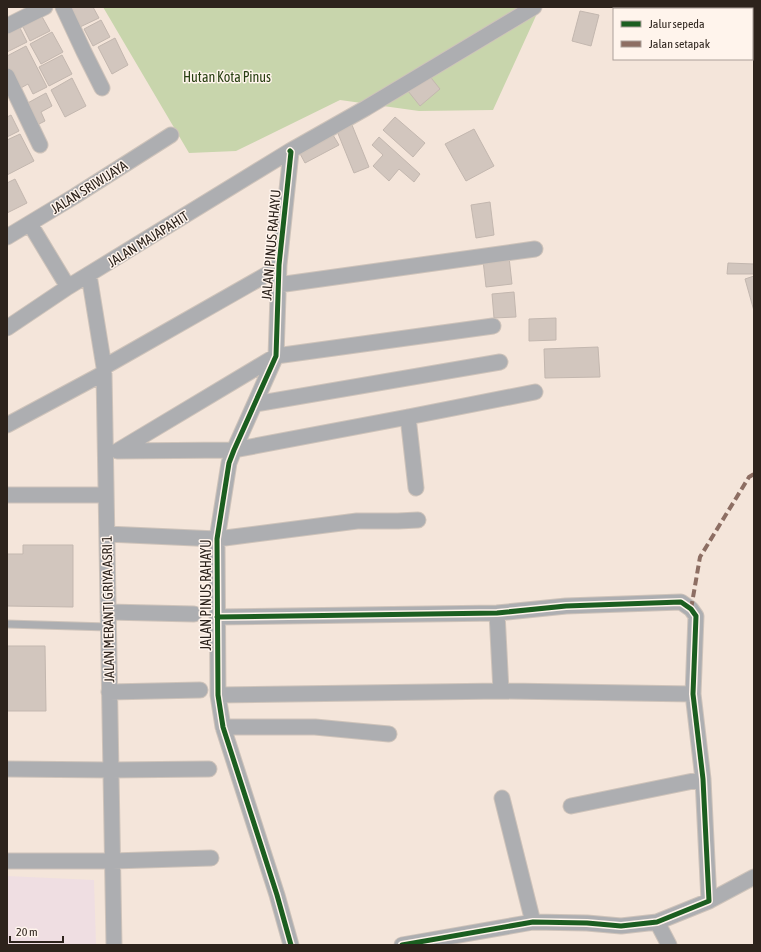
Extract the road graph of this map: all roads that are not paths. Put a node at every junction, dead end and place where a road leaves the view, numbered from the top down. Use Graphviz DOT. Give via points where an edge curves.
graph roads {
  1 [pos="45,7"];
  2 [pos="63,7"];
  3 [pos="534,7"];
  4 [pos="7,26"];
  5 [pos="7,76"];
  6 [pos="102,88"];
  7 [pos="171,135"];
  8 [pos="40,145"];
  9 [pos="290,151"];
  10 [pos="30,224"];
  11 [pos="7,238"];
  12 [pos="535,248"];
  13 [pos="279,265"];
  14 [pos="89,275"];
  15 [pos="278,285"];
  16 [pos="68,287"];
  17 [pos="493,326"];
  18 [pos="7,328"];
  19 [pos="276,356"];
  20 [pos="500,362"];
  21 [pos="104,370"];
  22 [pos="536,392"];
  23 [pos="255,404"];
  24 [pos="408,418"];
  25 [pos="7,425"];
  26 [pos="234,450"];
  27 [pos="112,454"];
  28 [pos="416,488"];
  29 [pos="7,495"];
  30 [pos="106,495"];
  31 [pos="418,520"];
  32 [pos="107,534"];
  33 [pos="217,539"];
  34 [pos="497,613"];
  35 [pos="194,614"];
  36 [pos="217,617"];
  37 [pos="108,620"];
  38 [pos="7,624"];
  39 [pos="200,690"];
  40 [pos="501,691"];
  41 [pos="109,692"];
  42 [pos="693,694"];
  43 [pos="218,695"];
  44 [pos="223,727"];
  45 [pos="389,734"];
  46 [pos="7,769"];
  47 [pos="111,770"];
  48 [pos="209,770"];
  49 [pos="703,779"];
  50 [pos="502,798"];
  51 [pos="571,806"];
  52 [pos="211,858"];
  53 [pos="7,861"];
  54 [pos="112,861"];
  55 [pos="754,877"];
  56 [pos="709,901"];
  57 [pos="533,922"];
  58 [pos="657,922"];
  59 [pos="114,945"];
  60 [pos="291,945"];
  61 [pos="402,945"];
  62 [pos="669,945"];
  1 -- 4 [label="street"];
  2 -- 6 [label="street"];
  3 -- 9 [label="street, JALAN MAJAPAHIT"];
  5 -- 8 [label="street"];
  7 -- 10 [label="street, JALAN SRIWIJAYA"];
  9 -- 13 [label="street, JALAN PINUS RAHAYU"];
  9 -- 14 [label="street, JALAN MAJAPAHIT"];
  10 -- 11 [label="street, JALAN SRIWIJAYA"];
  10 -- 16 [label="street"];
  12 -- 15 [label="street"];
  13 -- 15 [label="street, JALAN PINUS RAHAYU"];
  13 -- 21 [label="street" via="278,268"];
  14 -- 16 [label="street, JALAN MAJAPAHIT"];
  14 -- 21 [label="street, JALAN MERANTI GRIYA ASRI 1"];
  15 -- 19 [label="street, JALAN PINUS RAHAYU"];
  16 -- 18 [label="street, JALAN MAJAPAHIT"];
  17 -- 19 [label="street"];
  19 -- 23 [label="street, JALAN PINUS RAHAYU"];
  19 -- 27 [label="street"];
  20 -- 23 [label="street"];
  21 -- 25 [label="street"];
  21 -- 27 [label="street, JALAN MERANTI GRIYA ASRI 1"];
  22 -- 24 [label="street"];
  23 -- 26 [label="street, JALAN PINUS RAHAYU"];
  24 -- 26 [label="street"];
  24 -- 28 [label="street"];
  26 -- 27 [label="street"];
  26 -- 33 [label="street, JALAN PINUS RAHAYU" via="229,463"];
  27 -- 30 [label="street, JALAN MERANTI GRIYA ASRI 1"];
  29 -- 30 [label="street"];
  30 -- 32 [label="street, JALAN MERANTI GRIYA ASRI 1"];
  31 -- 33 [label="street" via="357,521"];
  32 -- 33 [label="street"];
  32 -- 37 [label="street, JALAN MERANTI GRIYA ASRI 1"];
  33 -- 36 [label="street, JALAN PINUS RAHAYU"];
  34 -- 36 [label="street"];
  34 -- 40 [label="street"];
  34 -- 42 [label="street" via="566,606 681,602 696,616"];
  35 -- 37 [label="street"];
  36 -- 43 [label="street, JALAN PINUS RAHAYU"];
  37 -- 38 [label="lane"];
  37 -- 41 [label="street, JALAN MERANTI GRIYA ASRI 1"];
  39 -- 41 [label="street"];
  40 -- 42 [label="street"];
  40 -- 43 [label="street"];
  41 -- 47 [label="street, JALAN MERANTI GRIYA ASRI 1"];
  42 -- 49 [label="street"];
  43 -- 44 [label="street, JALAN PINUS RAHAYU"];
  44 -- 45 [label="street" via="315,727"];
  44 -- 60 [label="street, JALAN PINUS RAHAYU"];
  46 -- 47 [label="street"];
  47 -- 48 [label="street"];
  47 -- 54 [label="street, JALAN MERANTI GRIYA ASRI 1"];
  49 -- 51 [label="street"];
  49 -- 56 [label="street"];
  50 -- 57 [label="street"];
  52 -- 54 [label="street"];
  53 -- 54 [label="street"];
  54 -- 59 [label="street, JALAN MERANTI GRIYA ASRI 1"];
  55 -- 56 [label="street"];
  56 -- 58 [label="street"];
  57 -- 58 [label="street" via="621,926"];
  57 -- 61 [label="street"];
  58 -- 62 [label="street"];
}
